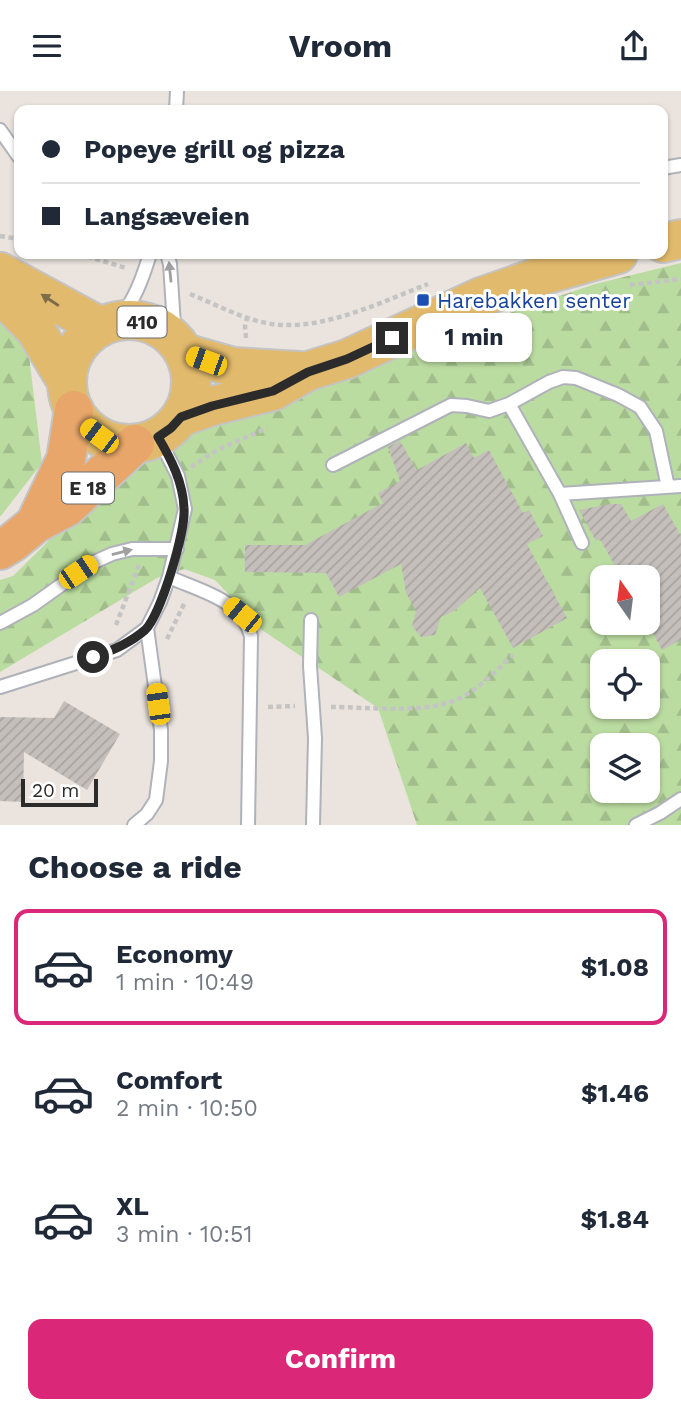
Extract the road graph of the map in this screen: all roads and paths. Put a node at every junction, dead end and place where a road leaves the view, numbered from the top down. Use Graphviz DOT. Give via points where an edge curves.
graph roads {
  1 [pos="0,129"];
  2 [pos="14,150"];
  3 [pos="95,259"];
  4 [pos="149,259"];
  5 [pos="168,259"];
  6 [pos="624,270"];
  7 [pos="134,271"];
  8 [pos="0,272"];
  9 [pos="681,279"];
  10 [pos="0,294"];
  11 [pos="189,294"];
  12 [pos="394,297"];
  13 [pos="247,318"];
  14 [pos="109,324"];
  15 [pos="180,346"];
  16 [pos="248,347"];
  17 [pos="308,372"];
  18 [pos="71,396"];
  19 [pos="509,404"];
  20 [pos="266,428"];
  21 [pos="158,433"];
  22 [pos="333,465"];
  23 [pos="178,477"];
  24 [pos="674,487"];
  25 [pos="560,494"];
  26 [pos="36,524"];
  27 [pos="582,543"];
  28 [pos="177,549"];
  29 [pos="0,550"];
  30 [pos="170,572"];
  31 [pos="311,620"];
  32 [pos="0,623"];
  33 [pos="147,628"];
  34 [pos="114,629"];
  35 [pos="513,655"];
  36 [pos="0,687"];
  37 [pos="313,706"];
  38 [pos="250,707"];
  39 [pos="681,799"];
  40 [pos="134,825"];
  41 [pos="248,825"];
  42 [pos="313,825"];
  43 [pos="636,825"];
  1 -- 2 [label="lane"];
  3 -- 7 [label="path"];
  4 -- 14 [label="lane" via="144,276"];
  15 -- 5 [label="lane, one-way"];
  6 -- 9 [label="path"];
  6 -- 17 [label="main road, 410" via="544,275 481,297 347,359"];
  14 -- 8 [label="main road, 410, one-way"];
  10 -- 18 [label="main road" via="34,329"];
  11 -- 13 [label="path"];
  12 -- 13 [label="path" via="316,323 281,325"];
  13 -- 16 [label="path"];
  14 -- 15 [label="main road, 410" via="134,320 149,324"];
  14 -- 18 [label="main road, 410" via="76,350 69,365"];
  15 -- 17 [label="main road, 410" via="233,367"];
  15 -- 21 [label="main road, 410" via="190,369 188,402"];
  17 -- 21 [label="main road, 410" via="273,391 212,406"];
  18 -- 21 [label="main road" via="85,425 99,436 117,443"];
  18 -- 26 [label="highway, E 18" via="66,459"];
  19 -- 22 [label="lane" via="489,411 451,405"];
  19 -- 24 [label="lane" via="563,377 618,395 640,407 656,431"];
  19 -- 25 [label="lane"];
  20 -- 23 [label="path" via="217,450"];
  21 -- 23 [label="lane"];
  21 -- 26 [label="highway, E 18" via="67,507"];
  23 -- 28 [label="lane" via="185,509"];
  24 -- 25 [label="lane"];
  25 -- 27 [label="lane"];
  26 -- 29 [label="highway, E 18"];
  28 -- 30 [label="lane"];
  32 -- 28 [label="lane, one-way" via="112,554"];
  30 -- 33 [label="lane"];
  30 -- 34 [label="path" via="140,564"];
  30 -- 38 [label="lane" via="226,602 247,623 251,635"];
  31 -- 37 [label="lane"];
  33 -- 36 [label="lane" via="117,650"];
  33 -- 40 [label="lane" via="161,761 156,800"];
  35 -- 37 [label="path" via="478,687 447,704"];
  37 -- 38 [label="path"];
  37 -- 42 [label="lane"];
  38 -- 41 [label="lane"];
  39 -- 43 [label="lane"];
}
